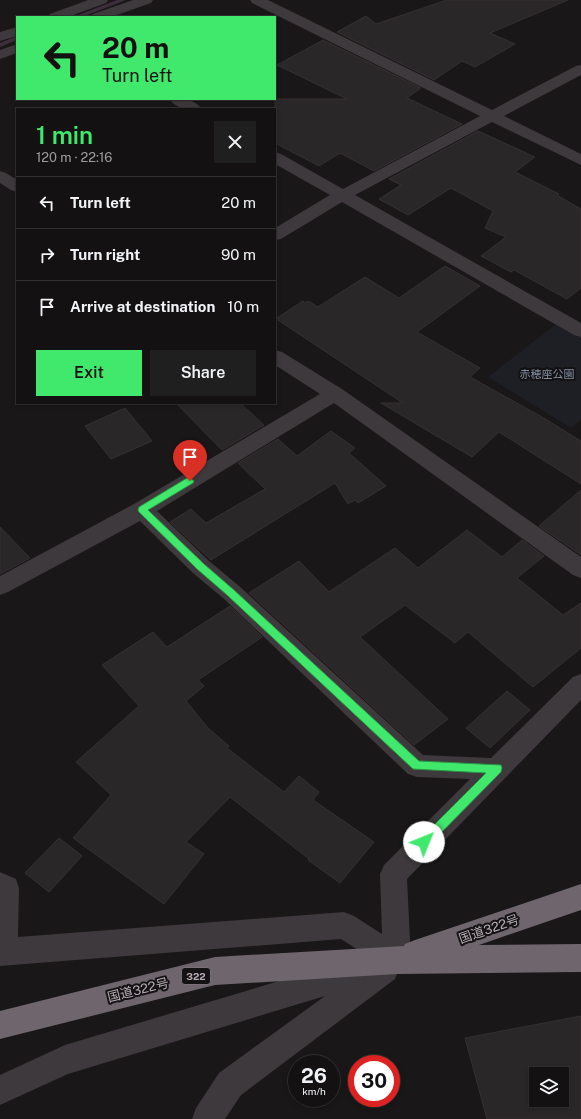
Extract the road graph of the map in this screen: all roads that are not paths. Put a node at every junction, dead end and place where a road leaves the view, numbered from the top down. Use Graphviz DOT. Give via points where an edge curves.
graph roads {
  1 [pos="101,0"];
  2 [pos="146,0"];
  3 [pos="257,0"];
  4 [pos="58,16"];
  5 [pos="101,16"];
  6 [pos="16,31"];
  7 [pos="0,37"];
  8 [pos="16,48"];
  9 [pos="0,55"];
  10 [pos="581,69"];
  11 [pos="179,100"];
  12 [pos="192,108"];
  13 [pos="492,116"];
  14 [pos="276,158"];
  15 [pos="581,160"];
  16 [pos="0,176"];
  17 [pos="16,186"];
  18 [pos="342,196"];
  19 [pos="276,234"];
  20 [pos="581,331"];
  21 [pos="276,357"];
  22 [pos="335,394"];
  23 [pos="142,510"];
  24 [pos="581,570"];
  25 [pos="0,586"];
  26 [pos="581,684"];
  27 [pos="497,768"];
  28 [pos="0,885"];
  29 [pos="581,897"];
  30 [pos="2,951"];
  31 [pos="581,958"];
  32 [pos="397,960"];
  33 [pos="0,1025"];
  34 [pos="0,1090"];
  35 [pos="207,1119"];
  1 -- 4 [label="street"];
  2 -- 5 [label="street"];
  3 -- 13 [label="street"];
  6 -- 7 [label="street"];
  8 -- 9 [label="street"];
  10 -- 13 [label="street"];
  11 -- 12 [label="street"];
  13 -- 15 [label="street"];
  13 -- 18 [label="street"];
  14 -- 18 [label="street"];
  16 -- 17 [label="street"];
  18 -- 19 [label="street"];
  18 -- 20 [label="street"];
  21 -- 22 [label="street"];
  22 -- 23 [label="street"];
  22 -- 24 [label="street"];
  23 -- 25 [label="street"];
  23 -- 27 [label="street" via="200,567 231,592 417,766"];
  26 -- 27 [label="street"];
  27 -- 32 [label="street" via="393,874"];
  28 -- 30 [label="street" via="6,888"];
  29 -- 32 [label="highway, 国道322号 / 322"];
  30 -- 32 [label="street" via="344,925"];
  31 -- 32 [label="highway, 国道322号 / 322"];
  32 -- 33 [label="highway, 国道322号 / 322" via="215,971"];
  32 -- 34 [label="street" via="65,1060"];
  32 -- 35 [label="street" via="230,1084"];
}
